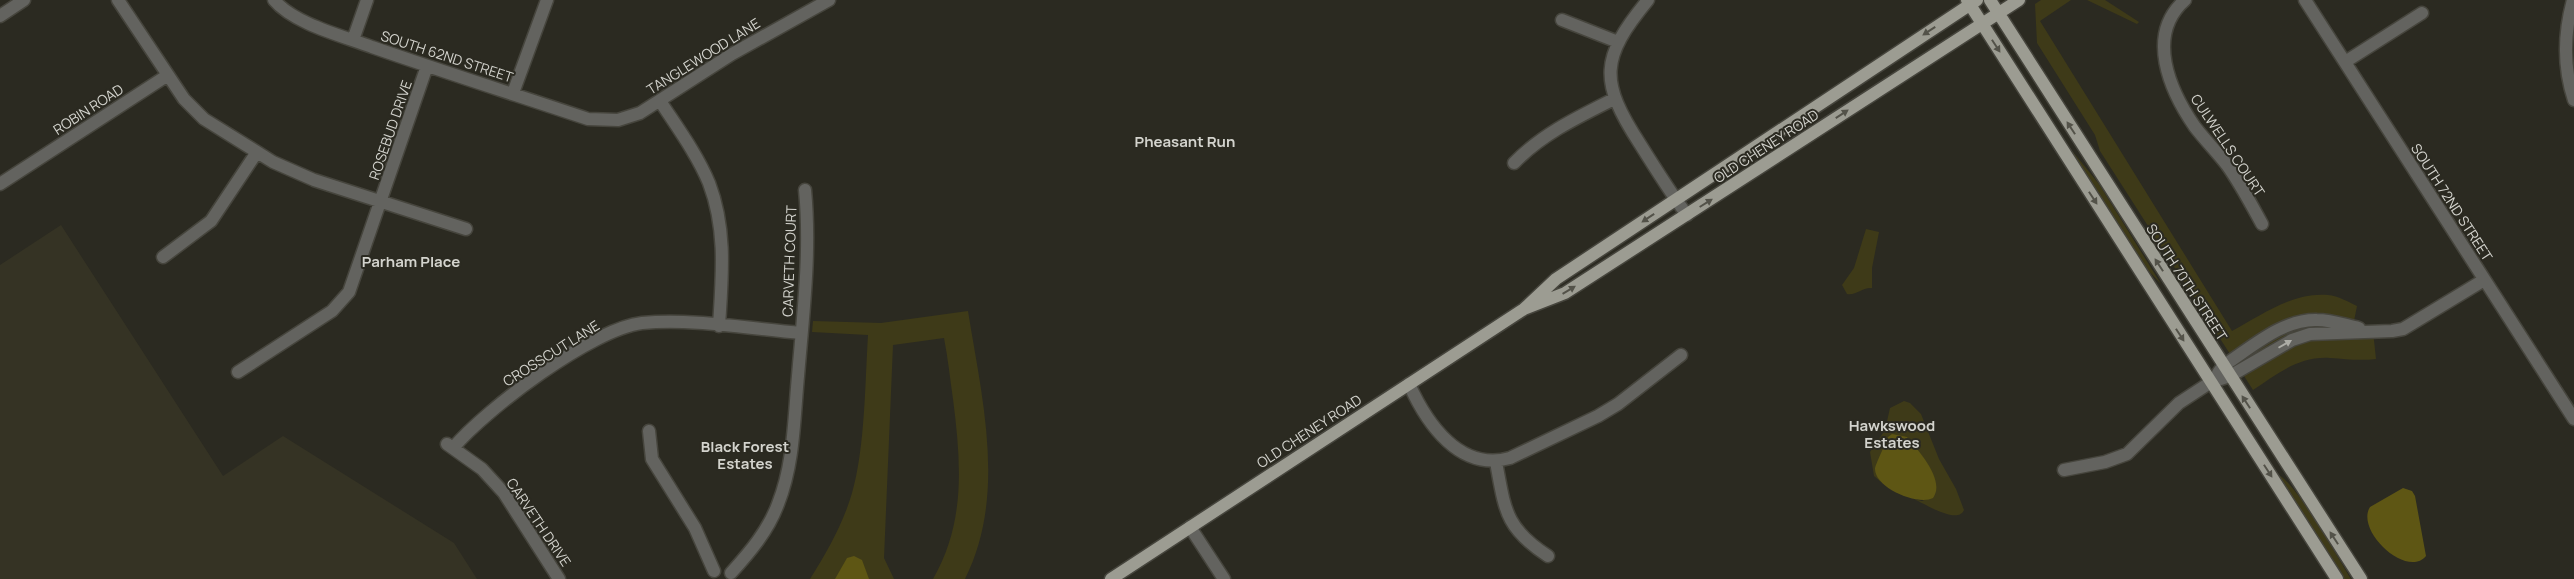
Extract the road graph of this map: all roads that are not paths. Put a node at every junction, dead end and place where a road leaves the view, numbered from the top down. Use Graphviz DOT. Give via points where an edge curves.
graph roads {
  1 [pos="24,0"];
  2 [pos="118,0"];
  3 [pos="274,0"];
  4 [pos="367,0"];
  5 [pos="547,0"];
  6 [pos="829,0"];
  7 [pos="1648,0"];
  8 [pos="1990,0"];
  9 [pos="2019,0"];
  10 [pos="2185,0"];
  11 [pos="2305,0"];
  12 [pos="2573,0"];
  13 [pos="1971,2"];
  14 [pos="1998,13"];
  15 [pos="2422,13"];
  16 [pos="0,16"];
  17 [pos="1562,20"];
  18 [pos="1982,24"];
  19 [pos="353,40"];
  20 [pos="1618,42"];
  21 [pos="2345,62"];
  22 [pos="427,66"];
  23 [pos="168,75"];
  24 [pos="513,94"];
  25 [pos="1614,99"];
  26 [pos="2574,100"];
  27 [pos="660,101"];
  28 [pos="618,120"];
  29 [pos="257,152"];
  30 [pos="1514,163"];
  31 [pos="0,184"];
  32 [pos="805,190"];
  33 [pos="1676,200"];
  34 [pos="381,203"];
  35 [pos="1687,214"];
  36 [pos="2262,224"];
  37 [pos="466,229"];
  38 [pos="163,257"];
  39 [pos="2484,280"];
  40 [pos="1524,309"];
  41 [pos="719,326"];
  42 [pos="801,333"];
  43 [pos="1681,355"];
  44 [pos="2227,371"];
  45 [pos="238,372"];
  46 [pos="2211,382"];
  47 [pos="1409,384"];
  48 [pos="2574,419"];
  49 [pos="649,431"];
  50 [pos="450,446"];
  51 [pos="1496,462"];
  52 [pos="2064,470"];
  53 [pos="1190,527"];
  54 [pos="1548,556"];
  55 [pos="711,575"];
  56 [pos="732,576"];
  57 [pos="559,579"];
  58 [pos="1111,579"];
  59 [pos="1224,579"];
  60 [pos="2337,579"];
  61 [pos="2361,579"];
  1 -- 16 [label="street"];
  2 -- 23 [label="street"];
  3 -- 19 [label="street, SOUTH 62ND STREET" via="288,13"];
  4 -- 19 [label="street"];
  5 -- 24 [label="street"];
  6 -- 27 [label="street, TANGLEWOOD LANE" via="732,54"];
  7 -- 20 [label="street"];
  8 -- 14 [label="main road, SOUTH 70TH STREET"];
  9 -- 14 [label="main road, OLD CHENEY ROAD"];
  10 -- 36 [label="street, CULWELLS COURT" via="2170,19 2164,39 2163,54 2168,73 2190,119 2228,167"];
  11 -- 21 [label="street, SOUTH 72ND STREET"];
  12 -- 26 [label="street" via="2566,31 2566,52"];
  13 -- 18 [label="main road"];
  13 -- 33 [label="main road, OLD CHENEY ROAD, one-way"];
  14 -- 18 [label="main road, OLD CHENEY ROAD"];
  44 -- 14 [label="main road, SOUTH 70TH STREET, one-way"];
  15 -- 21 [label="street"];
  17 -- 20 [label="street"];
  35 -- 18 [label="main road, OLD CHENEY ROAD, one-way"];
  18 -- 46 [label="main road, one-way"];
  19 -- 22 [label="street, SOUTH 62ND STREET"];
  20 -- 25 [label="street" via="1610,77"];
  21 -- 39 [label="street, SOUTH 72ND STREET"];
  22 -- 24 [label="street, SOUTH 62ND STREET"];
  22 -- 34 [label="street, ROSEBUD DRIVE"];
  23 -- 29 [label="street" via="184,99 204,119"];
  23 -- 31 [label="street, ROBIN ROAD"];
  24 -- 28 [label="street, SOUTH 62ND STREET" via="588,119"];
  25 -- 30 [label="street" via="1547,135"];
  25 -- 33 [label="street"];
  27 -- 28 [label="street, TANGLEWOOD LANE" via="640,113"];
  27 -- 41 [label="street" via="698,161 714,200 724,259"];
  29 -- 34 [label="street" via="314,180"];
  29 -- 38 [label="street" via="211,221"];
  32 -- 42 [label="street, CARVETH COURT" via="808,229"];
  33 -- 35 [label="street"];
  33 -- 40 [label="main road, OLD CHENEY ROAD, one-way" via="1556,279"];
  34 -- 37 [label="street"];
  34 -- 45 [label="street, ROSEBUD DRIVE" via="354,282 343,302"];
  40 -- 35 [label="main road, OLD CHENEY ROAD, one-way" via="1565,293"];
  39 -- 44 [label="street" via="2408,327 2392,331 2302,336"];
  39 -- 48 [label="street, SOUTH 72ND STREET"];
  40 -- 47 [label="main road, OLD CHENEY ROAD"];
  41 -- 42 [label="street, CROSSCUT LANE"];
  41 -- 50 [label="street, CROSSCUT LANE" via="680,322 640,324 599,338 509,396"];
  42 -- 56 [label="street" via="785,485 766,530"];
  43 -- 51 [label="street" via="1598,416"];
  44 -- 46 [label="street"];
  61 -- 44 [label="main road, SOUTH 70TH STREET, one-way"];
  46 -- 52 [label="street" via="2172,408 2128,454"];
  46 -- 60 [label="main road, one-way"];
  47 -- 51 [label="street" via="1417,400 1453,447 1473,459"];
  47 -- 53 [label="main road, OLD CHENEY ROAD"];
  49 -- 55 [label="street" via="652,459 695,528"];
  50 -- 57 [label="street, CARVETH DRIVE" via="482,469 504,493"];
  51 -- 54 [label="street" via="1511,524 1526,542"];
  53 -- 58 [label="main road, OLD CHENEY ROAD"];
  53 -- 59 [label="street"];
  55 -- 56 [label="street" via="723,569"];
}
